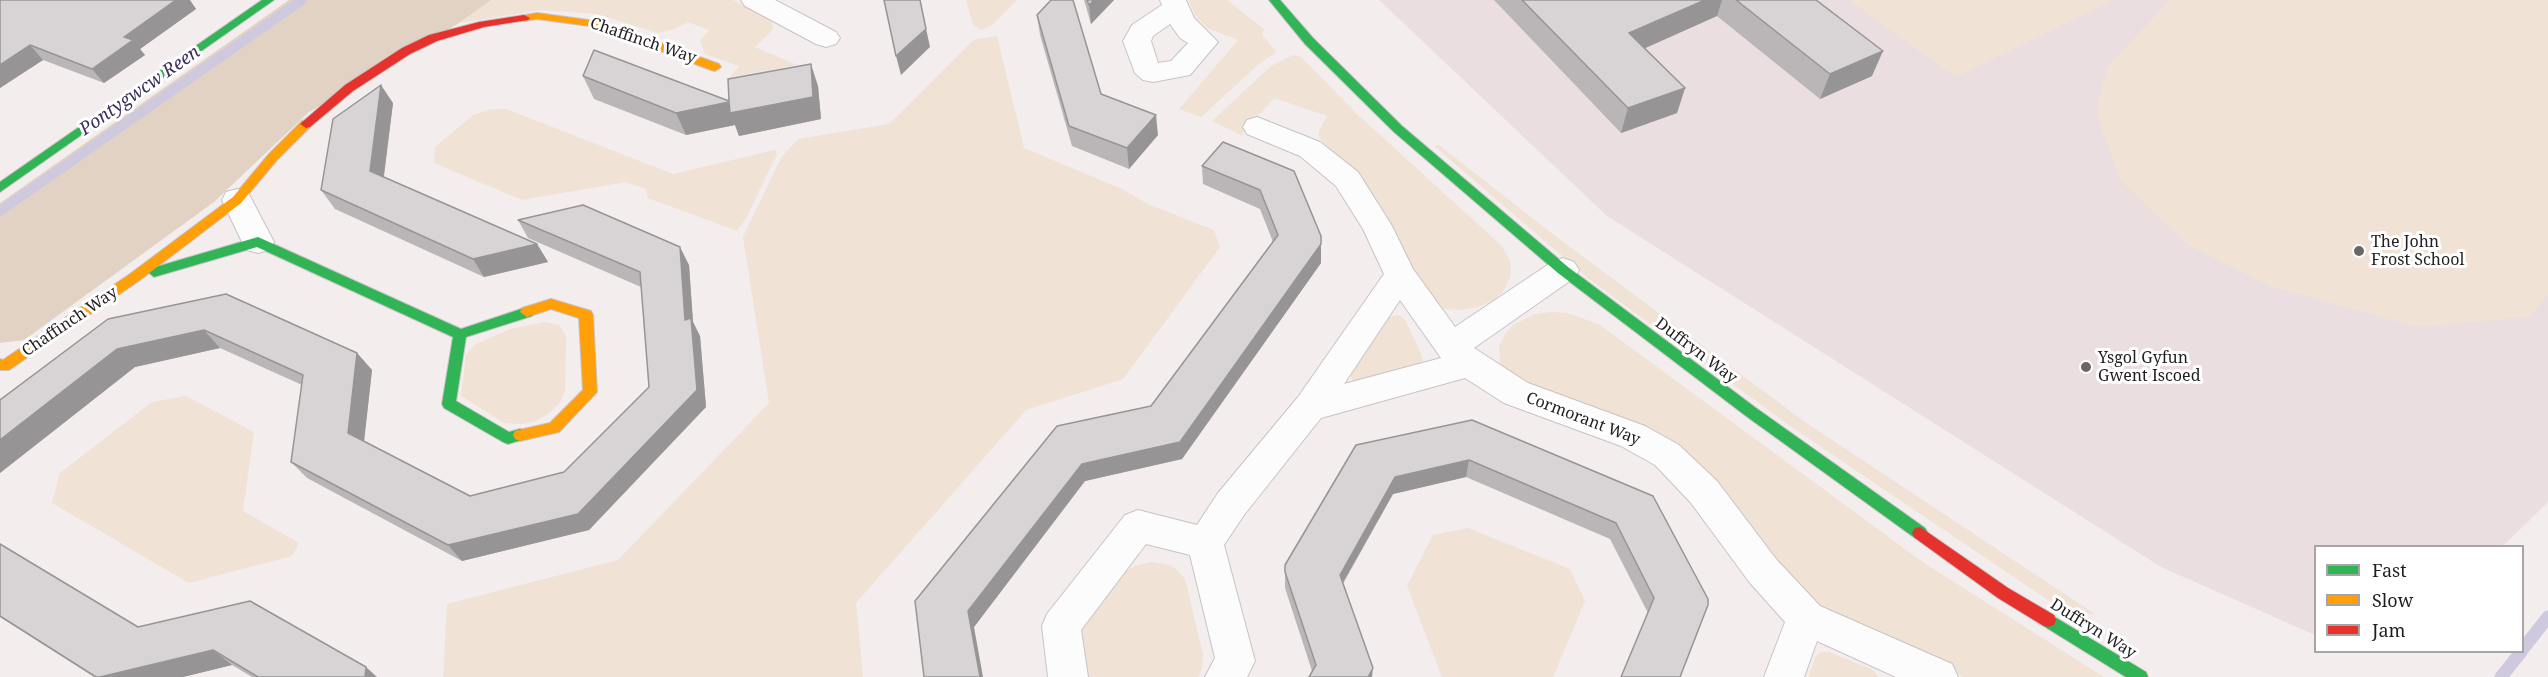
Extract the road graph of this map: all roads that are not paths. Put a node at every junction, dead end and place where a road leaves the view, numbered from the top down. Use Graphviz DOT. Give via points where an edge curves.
graph roads {
  1 [pos="269,0"];
  2 [pos="754,0"];
  3 [pos="1274,0"];
  4 [pos="826,38"];
  5 [pos="715,67"];
  6 [pos="1257,127"];
  7 [pos="0,188"];
  8 [pos="237,200"];
  9 [pos="258,242"];
  10 [pos="1563,270"];
  11 [pos="1400,275"];
  12 [pos="135,277"];
  13 [pos="460,334"];
  14 [pos="1460,356"];
  15 [pos="2,367"];
  16 [pos="1310,407"];
  17 [pos="1205,543"];
  18 [pos="1806,618"];
  19 [pos="1068,677"];
  20 [pos="1225,677"];
  21 [pos="1784,677"];
  22 [pos="1938,677"];
  23 [pos="2140,677"];
  1 -- 7 [label="street"];
  2 -- 4 [label="street"];
  3 -- 10 [label="street, Duffryn Way" via="1309,41 1398,129"];
  5 -- 8 [label="street, Chaffinch Way" via="582,20 537,16 433,38 349,88 273,156"];
  6 -- 11 [label="street, Cormorant Way" via="1310,149 1347,179 1377,226"];
  8 -- 9 [label="street"];
  8 -- 12 [label="street, Chaffinch Way"];
  9 -- 12 [label="street, Chaffinch Way"];
  9 -- 13 [label="street"];
  10 -- 14 [label="street"];
  10 -- 23 [label="street, Duffryn Way" via="1751,412 2003,593"];
  11 -- 14 [label="street, Cormorant Way"];
  11 -- 16 [label="street"];
  12 -- 15 [label="street, Chaffinch Way"];
  13 -- 13 [label="street" via="551,304 586,315 590,393 554,428 508,438 449,404"];
  14 -- 16 [label="street"];
  14 -- 18 [label="street, Cormorant Way" via="1516,393 1633,436 1667,455 1704,492 1763,571"];
  16 -- 17 [label="street" via="1231,504"];
  17 -- 19 [label="street" via="1138,526 1061,626"];
  17 -- 20 [label="street" via="1234,661"];
  18 -- 21 [label="street"];
  18 -- 22 [label="street, Cormorant Way"];
}
